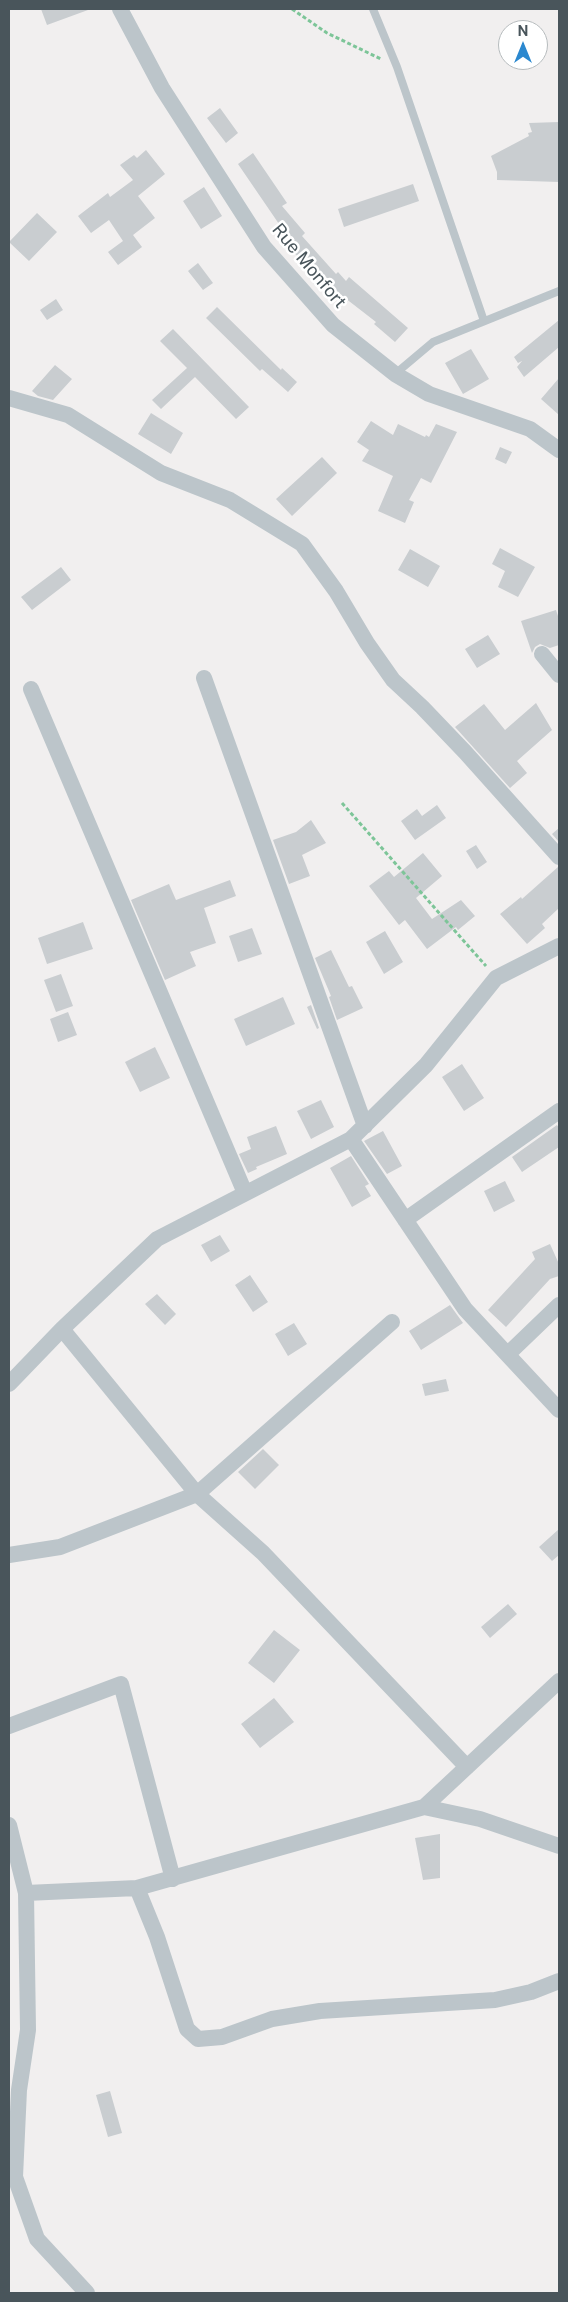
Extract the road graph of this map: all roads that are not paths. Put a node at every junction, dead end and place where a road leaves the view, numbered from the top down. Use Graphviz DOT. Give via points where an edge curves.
graph roads {
  1 [pos="120,9"];
  2 [pos="373,9"];
  3 [pos="559,290"];
  4 [pos="484,321"];
  5 [pos="395,374"];
  6 [pos="9,398"];
  7 [pos="559,450"];
  8 [pos="542,654"];
  9 [pos="559,675"];
  10 [pos="204,678"];
  11 [pos="31,689"];
  12 [pos="559,857"];
  13 [pos="559,946"];
  14 [pos="559,1111"];
  15 [pos="365,1126"];
  16 [pos="351,1139"];
  17 [pos="245,1194"];
  18 [pos="405,1220"];
  19 [pos="559,1305"];
  20 [pos="392,1322"];
  21 [pos="62,1329"];
  22 [pos="508,1354"];
  23 [pos="9,1384"];
  24 [pos="559,1410"];
  25 [pos="197,1494"];
  26 [pos="9,1555"];
  27 [pos="559,1681"];
  28 [pos="9,1726"];
  29 [pos="467,1767"];
  30 [pos="424,1807"];
  31 [pos="9,1825"];
  32 [pos="559,1846"];
  33 [pos="173,1879"];
  34 [pos="137,1888"];
  35 [pos="26,1892"];
  36 [pos="559,1981"];
  37 [pos="87,2293"];
  1 -- 5 [label="street, Rue Monfort" via="162,88 264,247 333,325"];
  2 -- 4 [label="lane" via="397,68"];
  3 -- 4 [label="lane"];
  4 -- 5 [label="lane" via="433,342"];
  5 -- 7 [label="street, Rue Monfort" via="429,394 530,429"];
  6 -- 12 [label="street" via="68,415 161,473 230,500 302,544 393,680 422,706"];
  8 -- 9 [label="street"];
  10 -- 15 [label="street"];
  11 -- 17 [label="street"];
  13 -- 15 [label="street" via="496,978 426,1065"];
  14 -- 18 [label="street"];
  15 -- 16 [label="street"];
  16 -- 17 [label="street"];
  16 -- 18 [label="street"];
  17 -- 21 [label="street" via="157,1239"];
  18 -- 22 [label="street" via="465,1309"];
  19 -- 22 [label="street"];
  20 -- 25 [label="street"];
  21 -- 23 [label="street"];
  21 -- 25 [label="street"];
  22 -- 24 [label="street"];
  25 -- 26 [label="street" via="60,1547"];
  25 -- 29 [label="street" via="263,1553"];
  27 -- 29 [label="street"];
  28 -- 33 [label="street" via="121,1684"];
  29 -- 30 [label="street"];
  30 -- 32 [label="street" via="480,1819"];
  30 -- 33 [label="street"];
  31 -- 35 [label="street"];
  33 -- 34 [label="street"];
  34 -- 35 [label="street"];
  34 -- 36 [label="street" via="187,2029 198,2039 222,2037 272,2019 320,2011 495,2000 531,1992"];
  35 -- 37 [label="street" via="28,2030 19,2090 15,2177 37,2239"];
}
